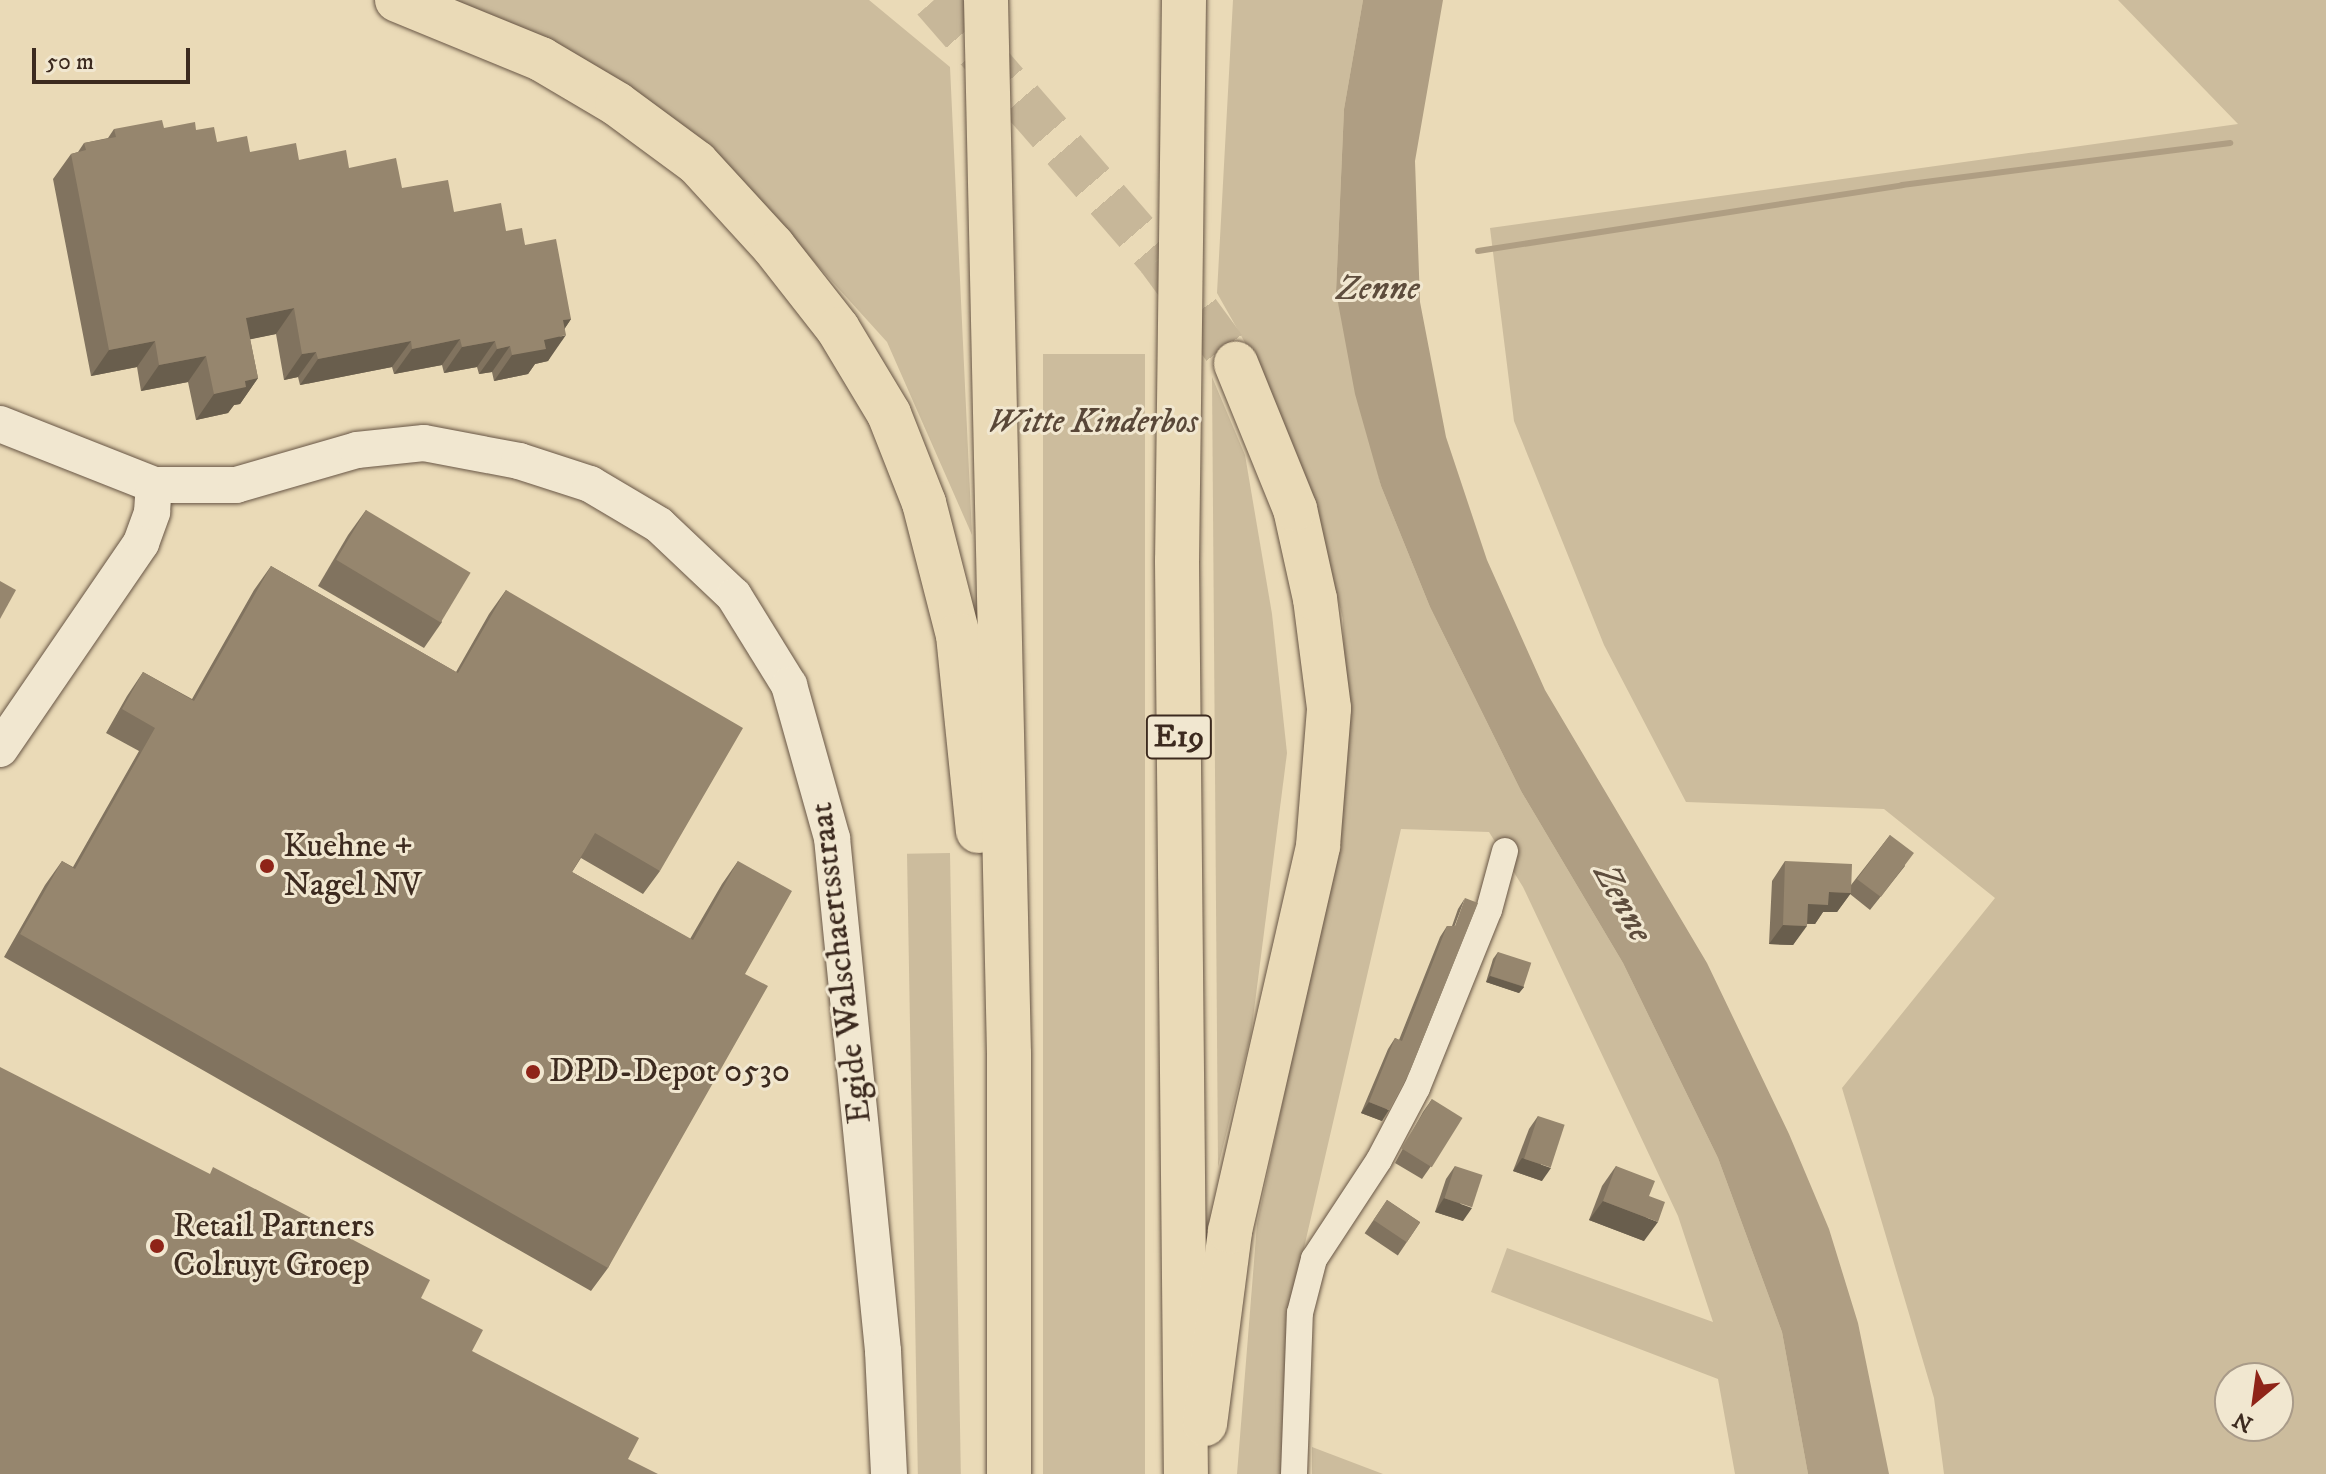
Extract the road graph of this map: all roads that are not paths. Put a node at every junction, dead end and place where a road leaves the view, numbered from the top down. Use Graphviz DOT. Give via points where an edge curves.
graph roads {
  1 [pos="397,0"];
  2 [pos="986,0"];
  3 [pos="1184,0"];
  4 [pos="1236,364"];
  5 [pos="0,424"];
  6 [pos="154,485"];
  7 [pos="0,749"];
  8 [pos="1505,851"];
  9 [pos="1009,1054"];
  10 [pos="889,1474"];
  11 [pos="1009,1474"];
  12 [pos="1186,1474"];
  13 [pos="1195,1474"];
  14 [pos="1294,1474"];
  1 -- 9 [label="highway" via="541,59 617,104 697,163 773,246 838,329 889,414 924,503 958,635"];
  2 -- 9 [label="highway"];
  3 -- 12 [label="highway, E19" via="1177,561"];
  4 -- 13 [label="highway" via="1295,509 1315,599 1329,708 1318,846 1230,1231 1217,1362"];
  5 -- 6 [label="main road"];
  6 -- 7 [label="main road" via="141,543"];
  6 -- 10 [label="main road, Egide Walschaertsstraat" via="236,485 370,449 424,443 590,484 659,525 734,596 789,685 832,838 883,1351"];
  8 -- 14 [label="street" via="1475,948 1417,1088 1379,1160 1314,1259 1300,1313"];
  9 -- 11 [label="highway"];
}
